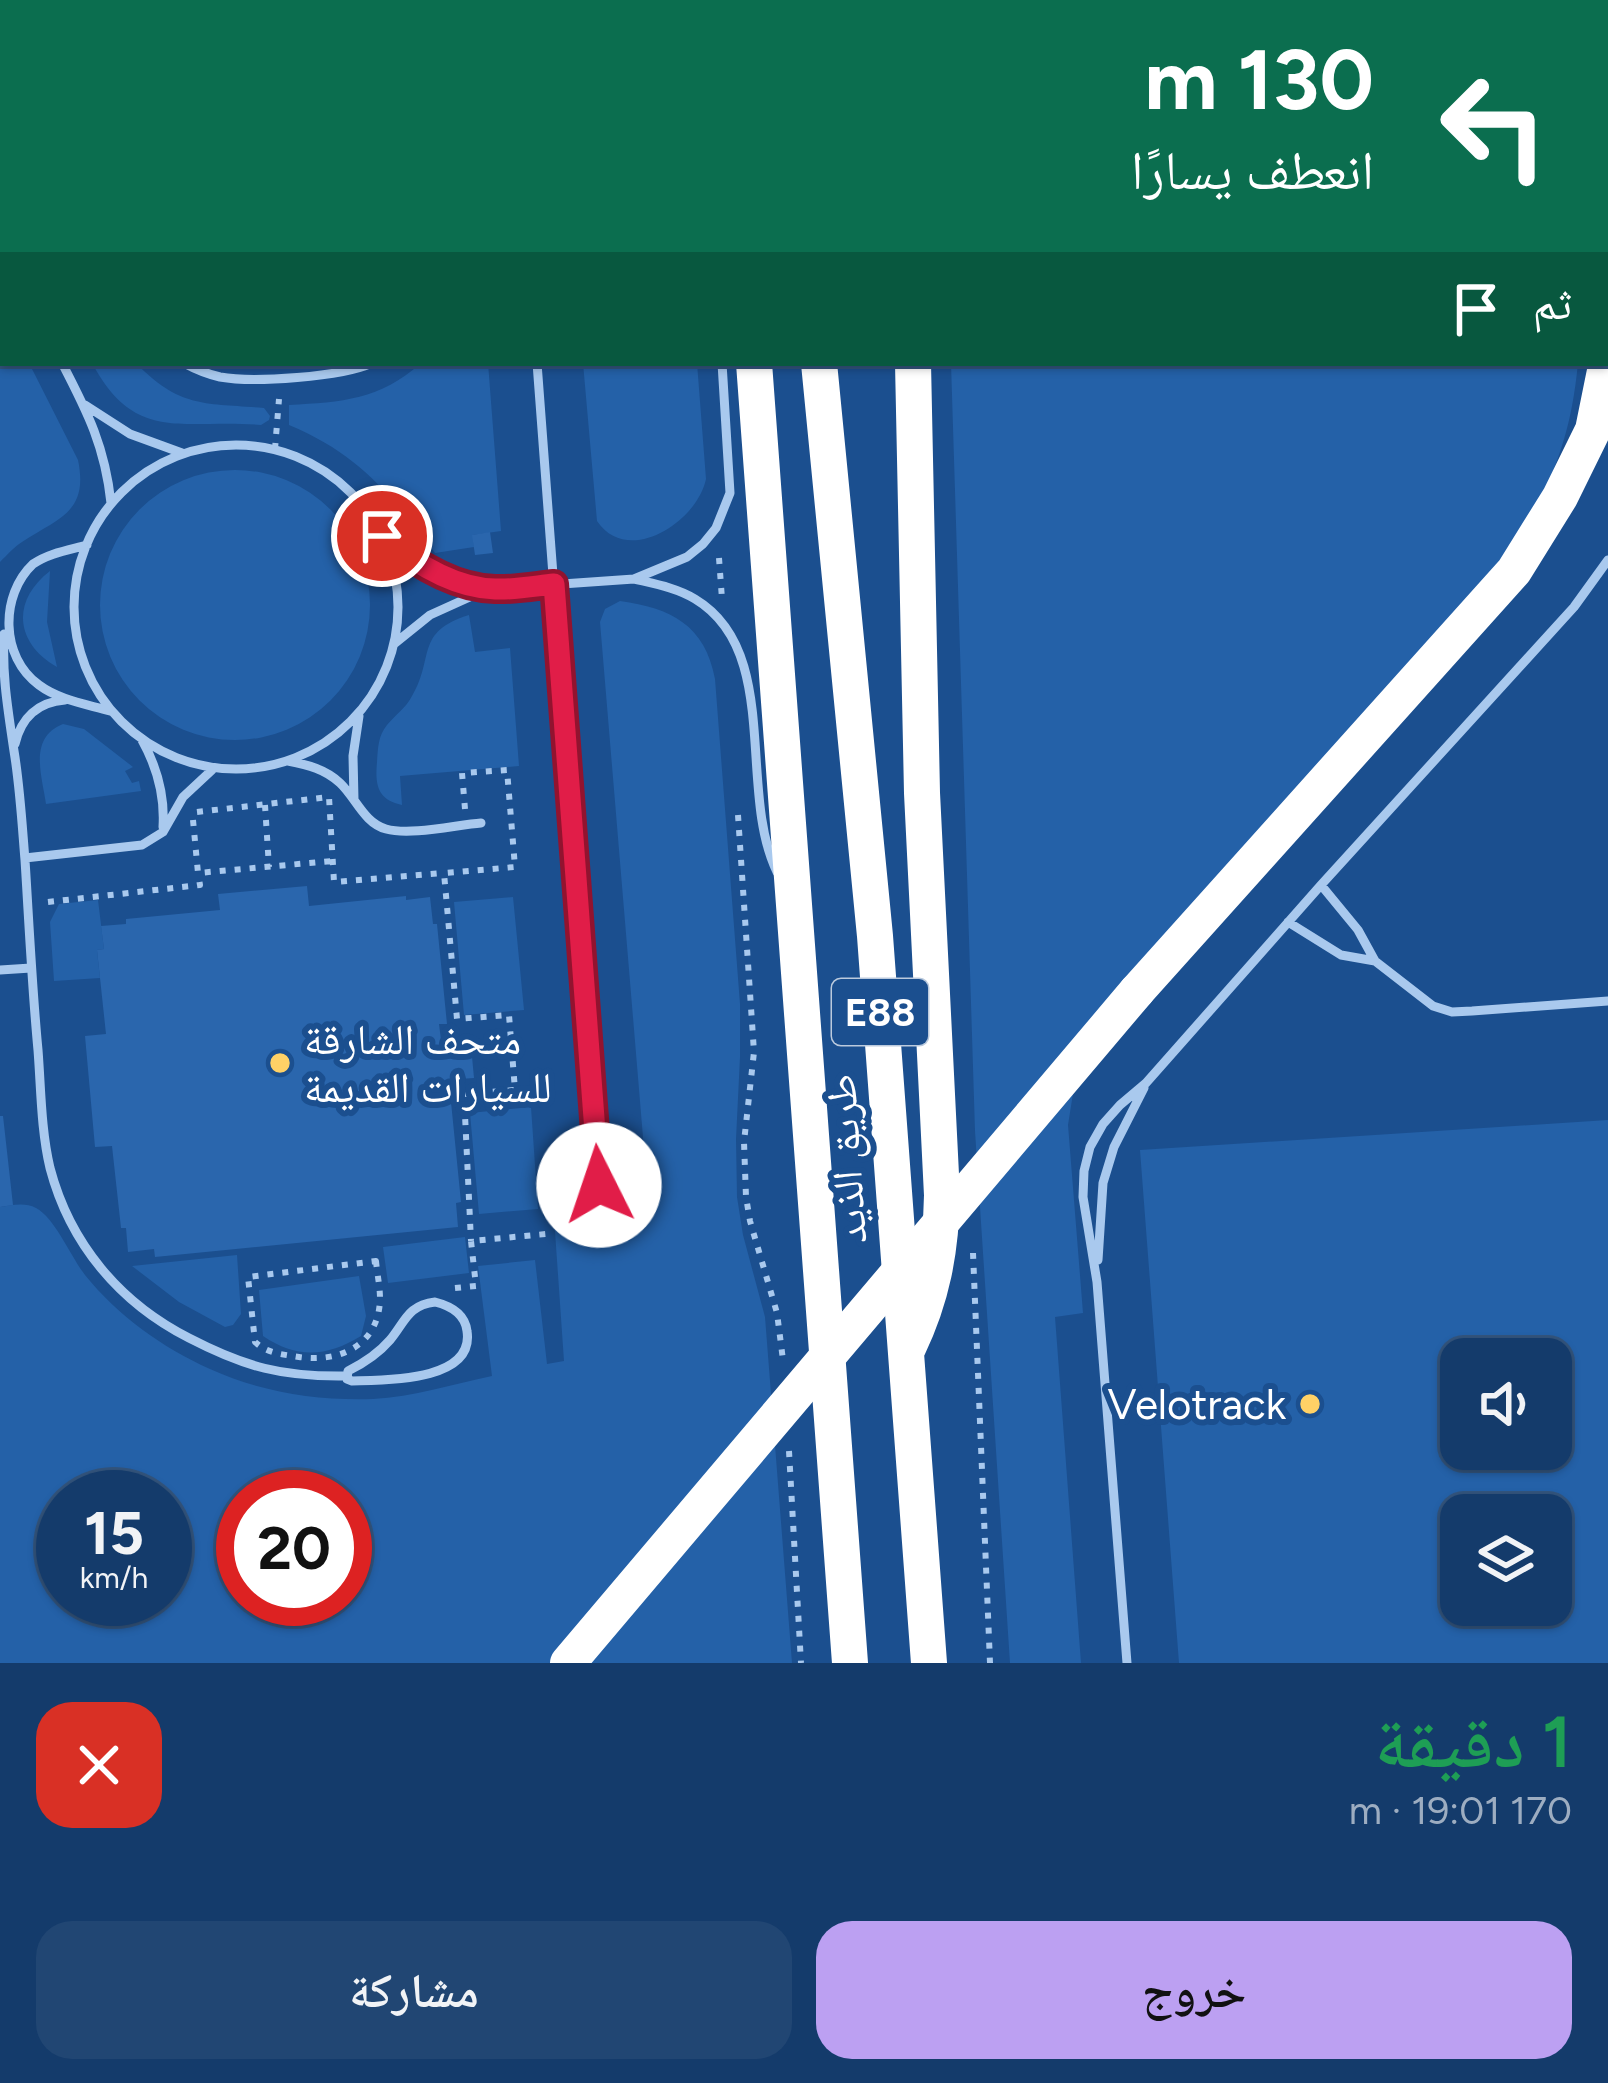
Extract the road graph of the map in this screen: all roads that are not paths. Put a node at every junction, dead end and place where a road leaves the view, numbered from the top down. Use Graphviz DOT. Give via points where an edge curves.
graph roads {
  1 [pos="64,366"];
  2 [pos="192,366"];
  3 [pos="363,366"];
  4 [pos="537,366"];
  5 [pos="722,366"];
  6 [pos="754,366"];
  7 [pos="820,366"];
  8 [pos="913,366"];
  9 [pos="1606,366"];
  10 [pos="83,404"];
  11 [pos="182,453"];
  12 [pos="111,503"];
  13 [pos="382,536"];
  14 [pos="87,545"];
  15 [pos="1608,560"];
  16 [pos="634,579"];
  17 [pos="554,584"];
  18 [pos="494,590"];
  19 [pos="4,634"];
  20 [pos="394,644"];
  21 [pos="71,700"];
  22 [pos="112,712"];
  23 [pos="359,714"];
  24 [pos="141,738"];
  25 [pos="14,749"];
  26 [pos="288,761"];
  27 [pos="212,770"];
  28 [pos="355,800"];
  29 [pos="481,823"];
  30 [pos="163,832"];
  31 [pos="25,858"];
  32 [pos="1321,885"];
  33 [pos="795,893"];
  34 [pos="1288,922"];
  35 [pos="1375,961"];
  36 [pos="31,968"];
  37 [pos="0,970"];
  38 [pos="1608,1000"];
  39 [pos="1146,1083"];
  40 [pos="599,1185"];
  41 [pos="1097,1282"];
  42 [pos="906,1352"];
  43 [pos="346,1376"];
  44 [pos="568,1663"];
  45 [pos="850,1663"];
  46 [pos="929,1663"];
  47 [pos="1127,1663"];
  1 -- 10 [label="lane"];
  2 -- 3 [label="lane" via="220,377"];
  4 -- 17 [label="lane"];
  5 -- 16 [label="lane" via="730,493 716,528 687,557"];
  6 -- 33 [label="highway, طريق الذيد / E88"];
  7 -- 42 [label="highway, طريق الذيد / E88"];
  8 -- 42 [label="highway" via="942,1235 936,1276"];
  9 -- 44 [label="highway, bridge" via="1593,430 1514,571 1137,991"];
  10 -- 11 [label="lane" via="130,434"];
  10 -- 12 [label="lane" via="104,456"];
  11 -- 12 [label="lane"];
  11 -- 13 [label="lane" via="228,445 308,461 363,506"];
  12 -- 14 [label="lane"];
  13 -- 18 [label="lane" via="423,566"];
  13 -- 20 [label="lane" via="394,571"];
  14 -- 19 [label="lane" via="53,554 20,577"];
  14 -- 22 [label="lane" via="74,614 80,649"];
  15 -- 32 [label="lane" via="1574,608"];
  16 -- 17 [label="lane"];
  16 -- 33 [label="lane" via="690,596 736,641 762,833 778,875"];
  17 -- 18 [label="lane"];
  17 -- 40 [label="lane"];
  18 -- 20 [label="lane" via="430,615"];
  19 -- 21 [label="lane" via="34,683"];
  19 -- 25 [label="lane"];
  20 -- 23 [label="lane"];
  21 -- 22 [label="lane"];
  21 -- 25 [label="lane" via="38,707"];
  22 -- 24 [label="lane"];
  23 -- 26 [label="lane"];
  23 -- 28 [label="lane"];
  24 -- 27 [label="lane"];
  24 -- 30 [label="lane" via="158,774"];
  25 -- 31 [label="lane"];
  26 -- 27 [label="lane"];
  26 -- 28 [label="lane" via="327,772"];
  27 -- 30 [label="lane" via="183,797"];
  28 -- 29 [label="lane" via="391,831"];
  30 -- 31 [label="lane" via="131,849"];
  31 -- 36 [label="lane"];
  32 -- 34 [label="lane"];
  32 -- 35 [label="lane"];
  33 -- 45 [label="highway, طريق الذيد / E88"];
  34 -- 35 [label="lane" via="1341,955"];
  34 -- 39 [label="lane"];
  35 -- 38 [label="lane" via="1452,1012"];
  36 -- 37 [label="lane"];
  36 -- 43 [label="lane" via="50,1165 90,1256 122,1294 206,1347 274,1372"];
  39 -- 41 [label="lane" via="1103,1183"];
  39 -- 41 [label="lane" via="1103,1124 1084,1171"];
  41 -- 47 [label="lane"];
  42 -- 46 [label="highway, طريق الذيد / E88"];
  43 -- 43 [label="lane" via="388,1379 447,1368 464,1353 464,1319 446,1305 423,1303"];
}
